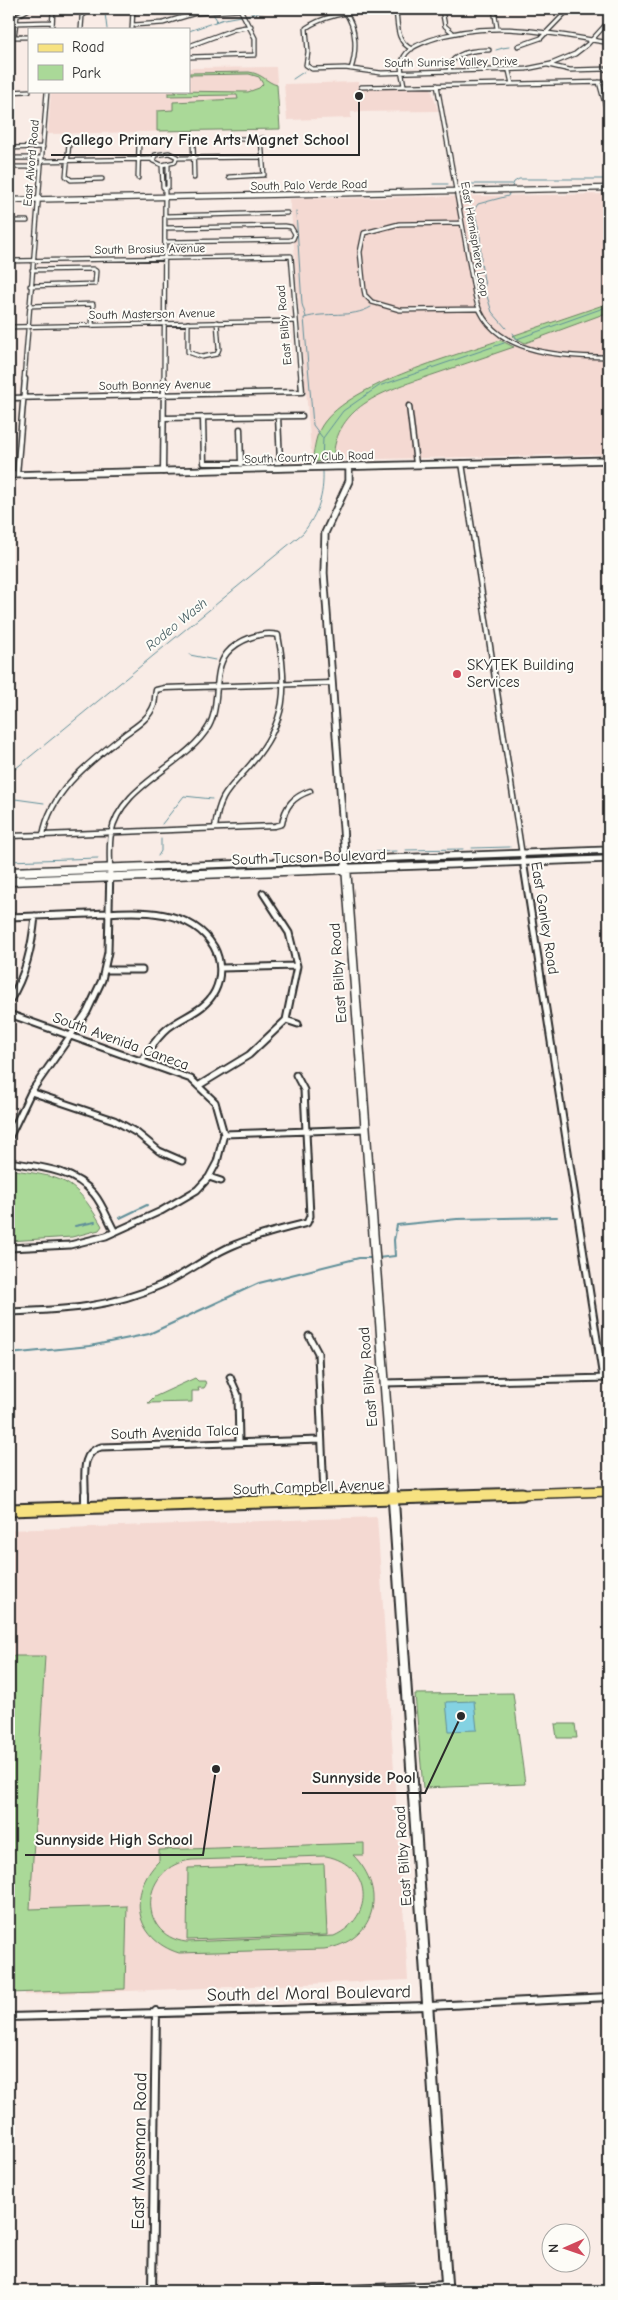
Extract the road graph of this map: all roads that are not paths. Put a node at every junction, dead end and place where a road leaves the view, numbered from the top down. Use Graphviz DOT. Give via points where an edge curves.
graph roads {
  1 [pos="17,9"];
  2 [pos="29,9"];
  3 [pos="54,9"];
  4 [pos="133,9"];
  5 [pos="241,9"];
  6 [pos="494,9"];
  7 [pos="552,9"];
  8 [pos="569,9"];
  9 [pos="396,10"];
  10 [pos="442,10"];
  11 [pos="480,10"];
  12 [pos="565,11"];
  13 [pos="87,12"];
  14 [pos="181,12"];
  15 [pos="346,12"];
  16 [pos="9,13"];
  17 [pos="187,16"];
  18 [pos="609,21"];
  19 [pos="52,22"];
  20 [pos="16,23"];
  21 [pos="250,26"];
  22 [pos="133,27"];
  23 [pos="52,28"];
  24 [pos="81,28"];
  25 [pos="497,28"];
  26 [pos="452,32"];
  27 [pos="546,33"];
  28 [pos="28,37"];
  29 [pos="591,40"];
  30 [pos="609,43"];
  31 [pos="190,46"];
  32 [pos="518,46"];
  33 [pos="412,49"];
  34 [pos="488,50"];
  35 [pos="190,57"];
  36 [pos="548,65"];
  37 [pos="351,69"];
  38 [pos="609,69"];
  39 [pos="509,71"];
  40 [pos="402,72"];
  41 [pos="449,72"];
  42 [pos="598,82"];
  43 [pos="609,82"];
  44 [pos="512,84"];
  45 [pos="437,85"];
  46 [pos="404,86"];
  47 [pos="361,87"];
  48 [pos="28,91"];
  49 [pos="9,92"];
  50 [pos="47,92"];
  51 [pos="609,118"];
  52 [pos="229,139"];
  53 [pos="138,140"];
  54 [pos="193,140"];
  55 [pos="103,141"];
  56 [pos="43,147"];
  57 [pos="9,148"];
  58 [pos="263,157"];
  59 [pos="9,158"];
  60 [pos="178,158"];
  61 [pos="194,158"];
  62 [pos="42,159"];
  63 [pos="138,159"];
  64 [pos="152,159"];
  65 [pos="67,160"];
  66 [pos="162,164"];
  67 [pos="168,164"];
  68 [pos="9,167"];
  69 [pos="41,167"];
  70 [pos="229,177"];
  71 [pos="138,178"];
  72 [pos="194,178"];
  73 [pos="102,179"];
  74 [pos="609,188"];
  75 [pos="165,189"];
  76 [pos="457,192"];
  77 [pos="165,197"];
  78 [pos="38,199"];
  79 [pos="9,200"];
  80 [pos="287,213"];
  81 [pos="165,216"];
  82 [pos="9,221"];
  83 [pos="27,221"];
  84 [pos="462,223"];
  85 [pos="165,228"];
  86 [pos="165,242"];
  87 [pos="291,256"];
  88 [pos="165,258"];
  89 [pos="9,261"];
  90 [pos="33,261"];
  91 [pos="32,270"];
  92 [pos="30,286"];
  93 [pos="29,306"];
  94 [pos="478,309"];
  95 [pos="296,321"];
  96 [pos="217,322"];
  97 [pos="188,323"];
  98 [pos="164,324"];
  99 [pos="92,326"];
  100 [pos="9,327"];
  101 [pos="27,327"];
  102 [pos="609,357"];
  103 [pos="302,392"];
  104 [pos="164,395"];
  105 [pos="9,398"];
  106 [pos="23,398"];
  107 [pos="409,406"];
  108 [pos="278,416"];
  109 [pos="302,416"];
  110 [pos="164,418"];
  111 [pos="203,418"];
  112 [pos="240,429"];
  113 [pos="609,462"];
  114 [pos="241,463"];
  115 [pos="462,463"];
  116 [pos="416,464"];
  117 [pos="349,466"];
  118 [pos="241,470"];
  119 [pos="163,472"];
  120 [pos="9,475"];
  121 [pos="17,475"];
  122 [pos="332,683"];
  123 [pos="282,684"];
  124 [pos="220,686"];
  125 [pos="310,791"];
  126 [pos="215,828"];
  127 [pos="111,833"];
  128 [pos="43,835"];
  129 [pos="9,836"];
  130 [pos="609,850"];
  131 [pos="522,853"];
  132 [pos="609,859"];
  133 [pos="524,861"];
  134 [pos="346,864"];
  135 [pos="111,868"];
  136 [pos="9,872"];
  137 [pos="111,876"];
  138 [pos="9,881"];
  139 [pos="262,893"];
  140 [pos="110,913"];
  141 [pos="35,916"];
  142 [pos="9,917"];
  143 [pos="297,966"];
  144 [pos="221,968"];
  145 [pos="104,970"];
  146 [pos="142,970"];
  147 [pos="9,1002"];
  148 [pos="9,1014"];
  149 [pos="286,1020"];
  150 [pos="298,1024"];
  151 [pos="70,1036"];
  152 [pos="142,1060"];
  153 [pos="296,1075"];
  154 [pos="198,1086"];
  155 [pos="31,1092"];
  156 [pos="364,1129"];
  157 [pos="306,1131"];
  158 [pos="224,1134"];
  159 [pos="9,1138"];
  160 [pos="182,1161"];
  161 [pos="9,1162"];
  162 [pos="209,1177"];
  163 [pos="222,1181"];
  164 [pos="114,1232"];
  165 [pos="9,1248"];
  166 [pos="9,1312"];
  167 [pos="309,1336"];
  168 [pos="230,1377"];
  169 [pos="606,1378"];
  170 [pos="384,1383"];
  171 [pos="321,1440"];
  172 [pos="239,1442"];
  173 [pos="609,1491"];
  174 [pos="393,1499"];
  175 [pos="324,1501"];
  176 [pos="86,1508"];
  177 [pos="9,1510"];
  178 [pos="609,1997"];
  179 [pos="429,2006"];
  180 [pos="156,2011"];
  181 [pos="9,2017"];
  182 [pos="447,2288"];
  183 [pos="152,2291"];
  184 [pos="301,2291"];
  1 -- 16 [label="street"];
  2 -- 20 [label="street" via="17,16"];
  3 -- 19 [label="street"];
  4 -- 22 [label="street"];
  5 -- 17 [label="street"];
  5 -- 21 [label="street"];
  6 -- 25 [label="street"];
  7 -- 12 [label="street"];
  8 -- 12 [label="street"];
  9 -- 10 [label="street"];
  9 -- 15 [label="street"];
  9 -- 33 [label="street" via="401,42"];
  10 -- 11 [label="street"];
  10 -- 26 [label="street" via="445,26"];
  12 -- 27 [label="street"];
  13 -- 24 [label="street" via="82,16"];
  14 -- 17 [label="street"];
  15 -- 37 [label="street" via="351,20 356,54"];
  15 -- 37 [label="street, South Sunrise Valley Drive" via="317,19 306,28 306,67"];
  17 -- 22 [label="street"];
  18 -- 29 [label="street, South Sunrise Valley Drive"];
  19 -- 20 [label="street"];
  19 -- 23 [label="street"];
  20 -- 28 [label="street" via="14,38"];
  21 -- 31 [label="street"];
  21 -- 35 [label="street" via="255,38 254,56"];
  25 -- 26 [label="street"];
  25 -- 27 [label="street"];
  26 -- 33 [label="street" via="436,36"];
  27 -- 29 [label="street"];
  27 -- 32 [label="street"];
  29 -- 30 [label="street"];
  29 -- 36 [label="street, South Sunrise Valley Drive" via="581,50"];
  33 -- 40 [label="street" via="402,60"];
  34 -- 41 [label="street" via="475,50 456,57 448,66"];
  36 -- 38 [label="street" via="567,70"];
  36 -- 39 [label="street, South Sunrise Valley Drive"];
  37 -- 40 [label="street, South Sunrise Valley Drive"];
  39 -- 41 [label="street, South Sunrise Valley Drive"];
  39 -- 44 [label="street"];
  40 -- 41 [label="street, South Sunrise Valley Drive"];
  40 -- 46 [label="street"];
  42 -- 43 [label="street"];
  42 -- 44 [label="street"];
  42 -- 51 [label="street"];
  44 -- 45 [label="street"];
  45 -- 46 [label="street"];
  45 -- 76 [label="street, East Hemisphere Loop"];
  46 -- 47 [label="street"];
  48 -- 49 [label="street"];
  50 -- 56 [label="street, East Alvord Road"];
  52 -- 58 [label="street" via="262,138"];
  53 -- 63 [label="street"];
  54 -- 61 [label="street"];
  55 -- 65 [label="street" via="69,142"];
  56 -- 57 [label="street"];
  56 -- 62 [label="street, East Alvord Road"];
  58 -- 61 [label="street"];
  58 -- 70 [label="street" via="263,175"];
  59 -- 62 [label="street"];
  60 -- 61 [label="street"];
  60 -- 64 [label="street" via="165,153"];
  60 -- 67 [label="street"];
  61 -- 72 [label="street"];
  62 -- 65 [label="street"];
  62 -- 69 [label="street, East Alvord Road"];
  63 -- 64 [label="street"];
  63 -- 65 [label="street"];
  63 -- 71 [label="street"];
  64 -- 66 [label="street"];
  65 -- 73 [label="street" via="67,180"];
  66 -- 67 [label="street"];
  66 -- 75 [label="street"];
  67 -- 75 [label="street" via="168,187"];
  68 -- 69 [label="street"];
  69 -- 78 [label="street, East Alvord Road"];
  74 -- 76 [label="street, South Palo Verde Road"];
  75 -- 77 [label="street"];
  76 -- 77 [label="street, South Palo Verde Road"];
  76 -- 84 [label="street, East Hemisphere Loop"];
  77 -- 78 [label="street, South Palo Verde Road"];
  77 -- 81 [label="street"];
  78 -- 79 [label="street, South Palo Verde Road"];
  78 -- 90 [label="street, East Alvord Road"];
  80 -- 81 [label="street"];
  81 -- 85 [label="street"];
  82 -- 83 [label="street"];
  84 -- 94 [label="street, East Hemisphere Loop"];
  84 -- 94 [label="street" via="392,224 364,233 360,244 365,294 373,303 386,308"];
  85 -- 86 [label="street"];
  85 -- 86 [label="street" via="285,226 291,227 295,234 290,240"];
  86 -- 88 [label="street"];
  87 -- 88 [label="street, South Brosius Avenue"];
  87 -- 95 [label="street, East Bilby Road"];
  88 -- 90 [label="street, South Brosius Avenue"];
  88 -- 98 [label="street"];
  89 -- 90 [label="street, South Brosius Avenue"];
  90 -- 91 [label="street, East Alvord Road"];
  91 -- 92 [label="street, East Alvord Road"];
  91 -- 92 [label="street" via="93,269 96,271 95,284"];
  92 -- 93 [label="street, East Alvord Road"];
  93 -- 99 [label="street" via="93,304"];
  93 -- 101 [label="street, East Alvord Road"];
  94 -- 102 [label="street, East Hemisphere Loop" via="486,323 518,344 573,357"];
  95 -- 96 [label="street, South Masterson Avenue"];
  95 -- 103 [label="street, East Bilby Road"];
  96 -- 97 [label="street, South Masterson Avenue"];
  96 -- 97 [label="street" via="219,349 217,354 203,357 188,352"];
  97 -- 98 [label="street, South Masterson Avenue"];
  98 -- 99 [label="street, South Masterson Avenue"];
  98 -- 104 [label="street"];
  99 -- 101 [label="street, South Masterson Avenue"];
  100 -- 101 [label="street, South Masterson Avenue"];
  101 -- 106 [label="street, East Alvord Road"];
  103 -- 104 [label="street, South Bonney Avenue"];
  104 -- 106 [label="street, South Bonney Avenue"];
  104 -- 110 [label="street"];
  105 -- 106 [label="street, South Bonney Avenue"];
  106 -- 121 [label="street, East Alvord Road"];
  107 -- 116 [label="street"];
  108 -- 109 [label="street"];
  108 -- 111 [label="street"];
  108 -- 114 [label="street" via="280,462"];
  110 -- 111 [label="street"];
  110 -- 119 [label="street"];
  111 -- 114 [label="street" via="204,463"];
  112 -- 114 [label="street"];
  113 -- 115 [label="street, South Country Club Road"];
  114 -- 118 [label="street"];
  115 -- 116 [label="street, South Country Club Road"];
  115 -- 131 [label="street, East Ganley Road"];
  116 -- 117 [label="street, South Country Club Road"];
  117 -- 118 [label="street, South Country Club Road"];
  117 -- 122 [label="street, East Bilby Road" via="349,481 325,532 324,573"];
  118 -- 119 [label="street, South Country Club Road"];
  119 -- 121 [label="street, South Country Club Road"];
  120 -- 121 [label="street, South Country Club Road"];
  122 -- 123 [label="street"];
  122 -- 134 [label="street, East Bilby Road"];
  123 -- 124 [label="street"];
  123 -- 124 [label="street" via="278,635 263,634 229,649 220,663"];
  123 -- 126 [label="street" via="282,708 271,737 256,759 227,788 217,810"];
  124 -- 127 [label="street" via="219,701 209,727 125,803 114,819"];
  124 -- 128 [label="street" via="156,690 154,705 146,718 68,783 57,797 46,815"];
  125 -- 126 [label="street" via="291,798 282,824"];
  126 -- 127 [label="street"];
  127 -- 128 [label="street"];
  127 -- 135 [label="street"];
  128 -- 129 [label="street"];
  130 -- 131 [label="street, South Tucson Boulevard"];
  131 -- 133 [label="street, East Ganley Road"];
  131 -- 134 [label="street, South Tucson Boulevard"];
  132 -- 133 [label="street, South Tucson Boulevard"];
  133 -- 134 [label="street, South Tucson Boulevard"];
  133 -- 169 [label="street, East Ganley Road"];
  134 -- 135 [label="street, South Tucson Boulevard"];
  134 -- 137 [label="street, South Tucson Boulevard"];
  134 -- 156 [label="street, East Bilby Road"];
  135 -- 136 [label="street, South Tucson Boulevard"];
  135 -- 137 [label="street"];
  137 -- 138 [label="street, South Tucson Boulevard"];
  137 -- 140 [label="street"];
  139 -- 143 [label="street" via="289,933"];
  140 -- 141 [label="street"];
  140 -- 144 [label="street" via="179,915 206,934 220,955"];
  140 -- 145 [label="street"];
  141 -- 142 [label="street"];
  141 -- 147 [label="street" via="31,957"];
  143 -- 144 [label="street"];
  143 -- 149 [label="street"];
  144 -- 152 [label="street" via="216,987 200,1009 173,1024"];
  145 -- 146 [label="street"];
  145 -- 151 [label="street" via="87,1012"];
  148 -- 151 [label="street, South Avenida Caneca"];
  149 -- 150 [label="street"];
  149 -- 154 [label="street" via="249,1055"];
  151 -- 152 [label="street, South Avenida Caneca"];
  151 -- 155 [label="street"];
  152 -- 154 [label="street, South Avenida Caneca" via="191,1079"];
  153 -- 157 [label="street" via="304,1090"];
  154 -- 158 [label="street, South Avenida Caneca" via="215,1102"];
  155 -- 159 [label="street"];
  155 -- 160 [label="street" via="114,1120 159,1151"];
  156 -- 157 [label="street"];
  156 -- 170 [label="street, East Bilby Road"];
  157 -- 158 [label="street"];
  157 -- 166 [label="street" via="309,1226 270,1232 233,1245 161,1285 115,1301 71,1310"];
  158 -- 162 [label="street" via="217,1162"];
  161 -- 164 [label="street" via="58,1170 79,1180 94,1195"];
  162 -- 163 [label="street"];
  162 -- 164 [label="street" via="197,1190 161,1211"];
  164 -- 165 [label="street" via="70,1245"];
  167 -- 171 [label="street" via="318,1353"];
  168 -- 172 [label="street" via="238,1395"];
  169 -- 170 [label="street"];
  170 -- 174 [label="street, East Bilby Road"];
  171 -- 172 [label="street, South Avenida Talca"];
  171 -- 175 [label="street"];
  172 -- 176 [label="street, South Avenida Talca" via="93,1448 86,1459"];
  173 -- 174 [label="main road, South Campbell Avenue"];
  174 -- 175 [label="main road, South Campbell Avenue"];
  174 -- 179 [label="street, East Bilby Road" via="403,1637 402,1668"];
  175 -- 176 [label="main road, South Campbell Avenue"];
  176 -- 177 [label="main road, South Campbell Avenue"];
  178 -- 179 [label="street, South del Moral Boulevard"];
  179 -- 180 [label="street, South del Moral Boulevard"];
  179 -- 182 [label="street, East Bilby Road"];
  180 -- 181 [label="street, South del Moral Boulevard"];
  180 -- 183 [label="street, East Mossman Road"];
  182 -- 184 [label="street"];
}
